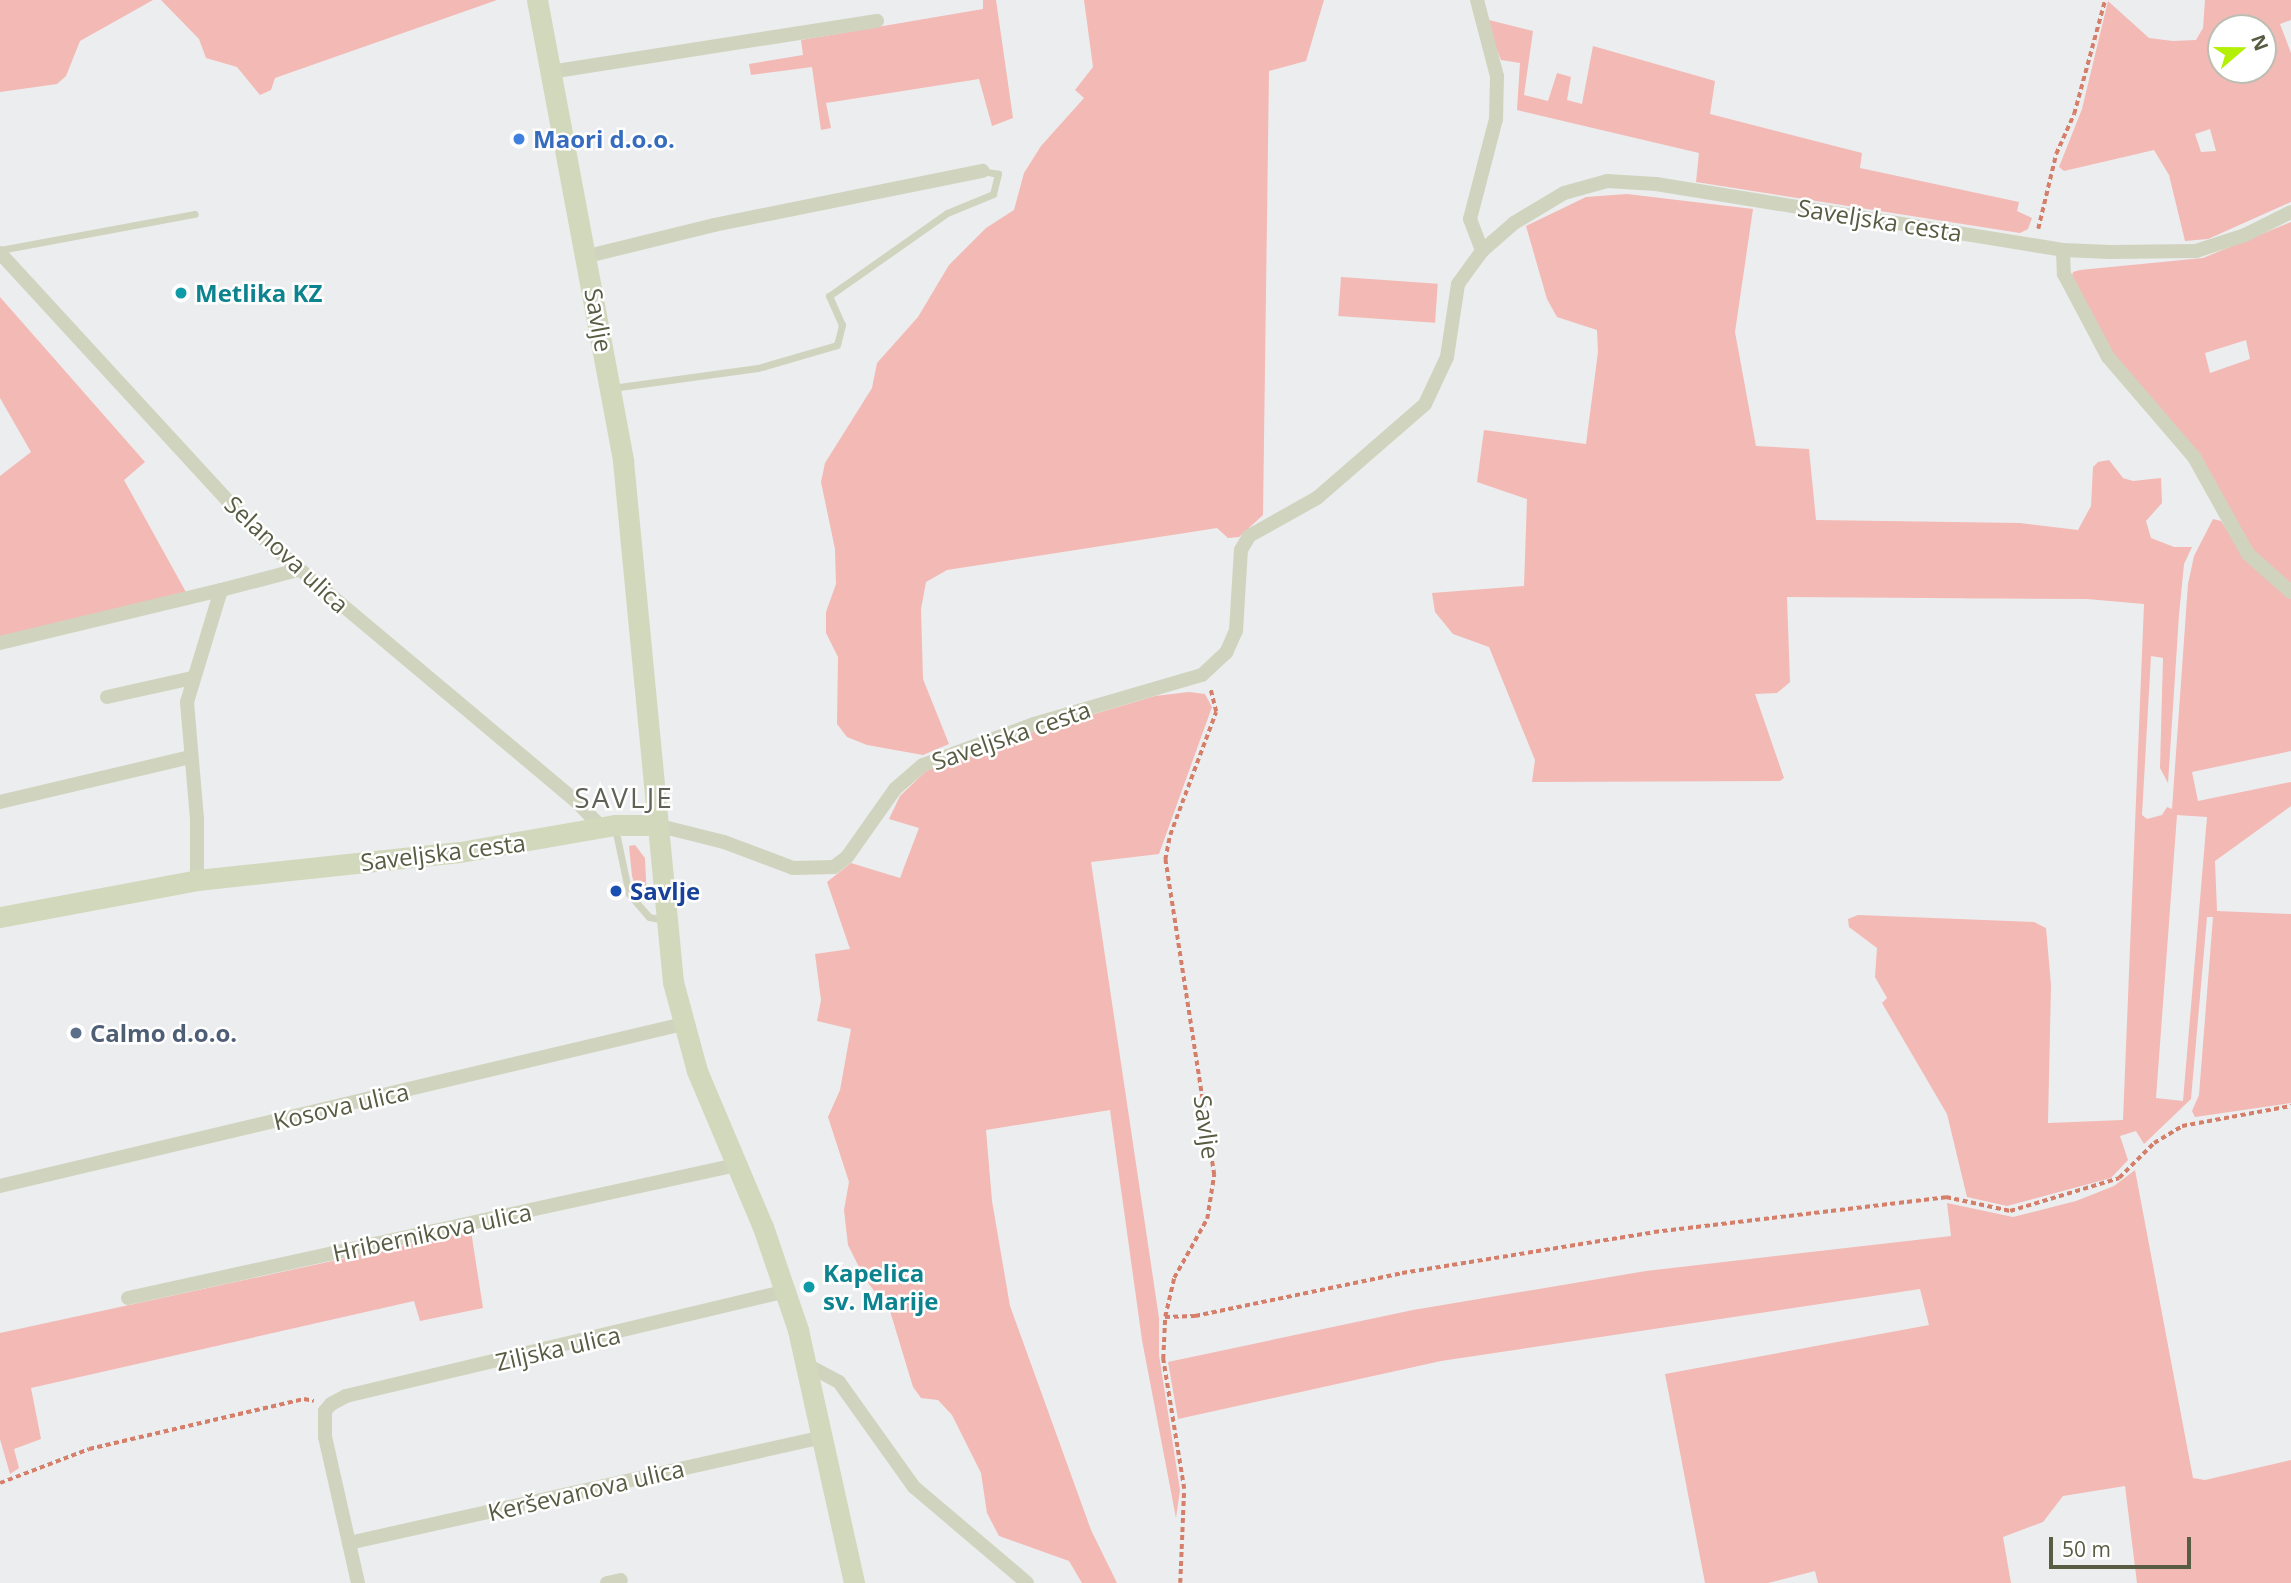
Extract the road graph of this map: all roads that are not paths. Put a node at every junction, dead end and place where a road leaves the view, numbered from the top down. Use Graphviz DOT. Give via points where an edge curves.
graph roads {
  1 [pos="537,0"];
  2 [pos="1477,0"];
  3 [pos="877,21"];
  4 [pos="550,72"];
  5 [pos="983,170"];
  6 [pos="2291,212"];
  7 [pos="195,214"];
  8 [pos="2063,250"];
  9 [pos="0,251"];
  10 [pos="1482,251"];
  11 [pos="588,256"];
  12 [pos="611,388"];
  13 [pos="298,570"];
  14 [pos="221,590"];
  15 [pos="2291,592"];
  16 [pos="0,643"];
  17 [pos="193,678"];
  18 [pos="107,697"];
  19 [pos="190,758"];
  20 [pos="0,802"];
  21 [pos="656,825"];
  22 [pos="608,826"];
  23 [pos="197,880"];
  24 [pos="0,916"];
  25 [pos="665,920"];
  26 [pos="683,1024"];
  27 [pos="736,1165"];
  28 [pos="0,1186"];
  29 [pos="786,1291"];
  30 [pos="128,1298"];
  31 [pos="807,1365"];
  32 [pos="823,1437"];
  33 [pos="349,1543"];
  34 [pos="358,1583"];
  35 [pos="855,1583"];
  36 [pos="1027,1583"];
  1 -- 4 [label="street, Savlje"];
  2 -- 10 [label="street" via="1497,87 1496,119 1470,219"];
  3 -- 4 [label="street"];
  4 -- 11 [label="street, Savlje"];
  5 -- 11 [label="street, Savlje"];
  5 -- 12 [label="lane" via="998,174 993,194 947,213 830,296 842,325 837,345 734,373"];
  6 -- 8 [label="street, Saveljska cesta" via="2245,235 2196,251"];
  7 -- 9 [label="lane"];
  8 -- 10 [label="street, Saveljska cesta" via="1701,190 1607,181 1564,193 1514,223"];
  8 -- 15 [label="street" via="2064,275 2108,357 2194,457 2248,554"];
  9 -- 13 [label="street, Selanova ulica" via="260,536"];
  10 -- 21 [label="street, Saveljska cesta" via="1458,284 1447,357 1425,404 1317,498 1250,536 1241,550 1237,631 1226,653 1202,674 1177,686 1021,728 923,765 895,789 847,857 834,867 793,868 724,842"];
  11 -- 12 [label="street, Savlje"];
  12 -- 21 [label="street, Savlje" via="628,502"];
  13 -- 14 [label="street"];
  13 -- 22 [label="street, Selanova ulica"];
  14 -- 16 [label="street"];
  14 -- 17 [label="street"];
  17 -- 18 [label="street"];
  17 -- 19 [label="street" via="187,702"];
  19 -- 20 [label="street"];
  19 -- 23 [label="street"];
  21 -- 22 [label="street, Saveljska cesta"];
  21 -- 25 [label="street, Savlje"];
  22 -- 23 [label="street, Saveljska cesta" via="460,852"];
  22 -- 25 [label="lane" via="629,894 649,916"];
  23 -- 24 [label="street, Saveljska cesta"];
  25 -- 26 [label="street, Savlje"];
  26 -- 27 [label="street, Savlje"];
  26 -- 28 [label="street, Kosova ulica"];
  27 -- 29 [label="street, Savlje"];
  27 -- 30 [label="street, Hribernikova ulica"];
  29 -- 31 [label="street, Savlje"];
  29 -- 33 [label="street, Ziljska ulica" via="346,1396 331,1404 323,1424"];
  31 -- 32 [label="street, Savlje"];
  31 -- 36 [label="street" via="839,1382 914,1488"];
  32 -- 33 [label="street, Kerševanova ulica"];
  32 -- 35 [label="street, Savlje"];
  33 -- 34 [label="street"];
}
